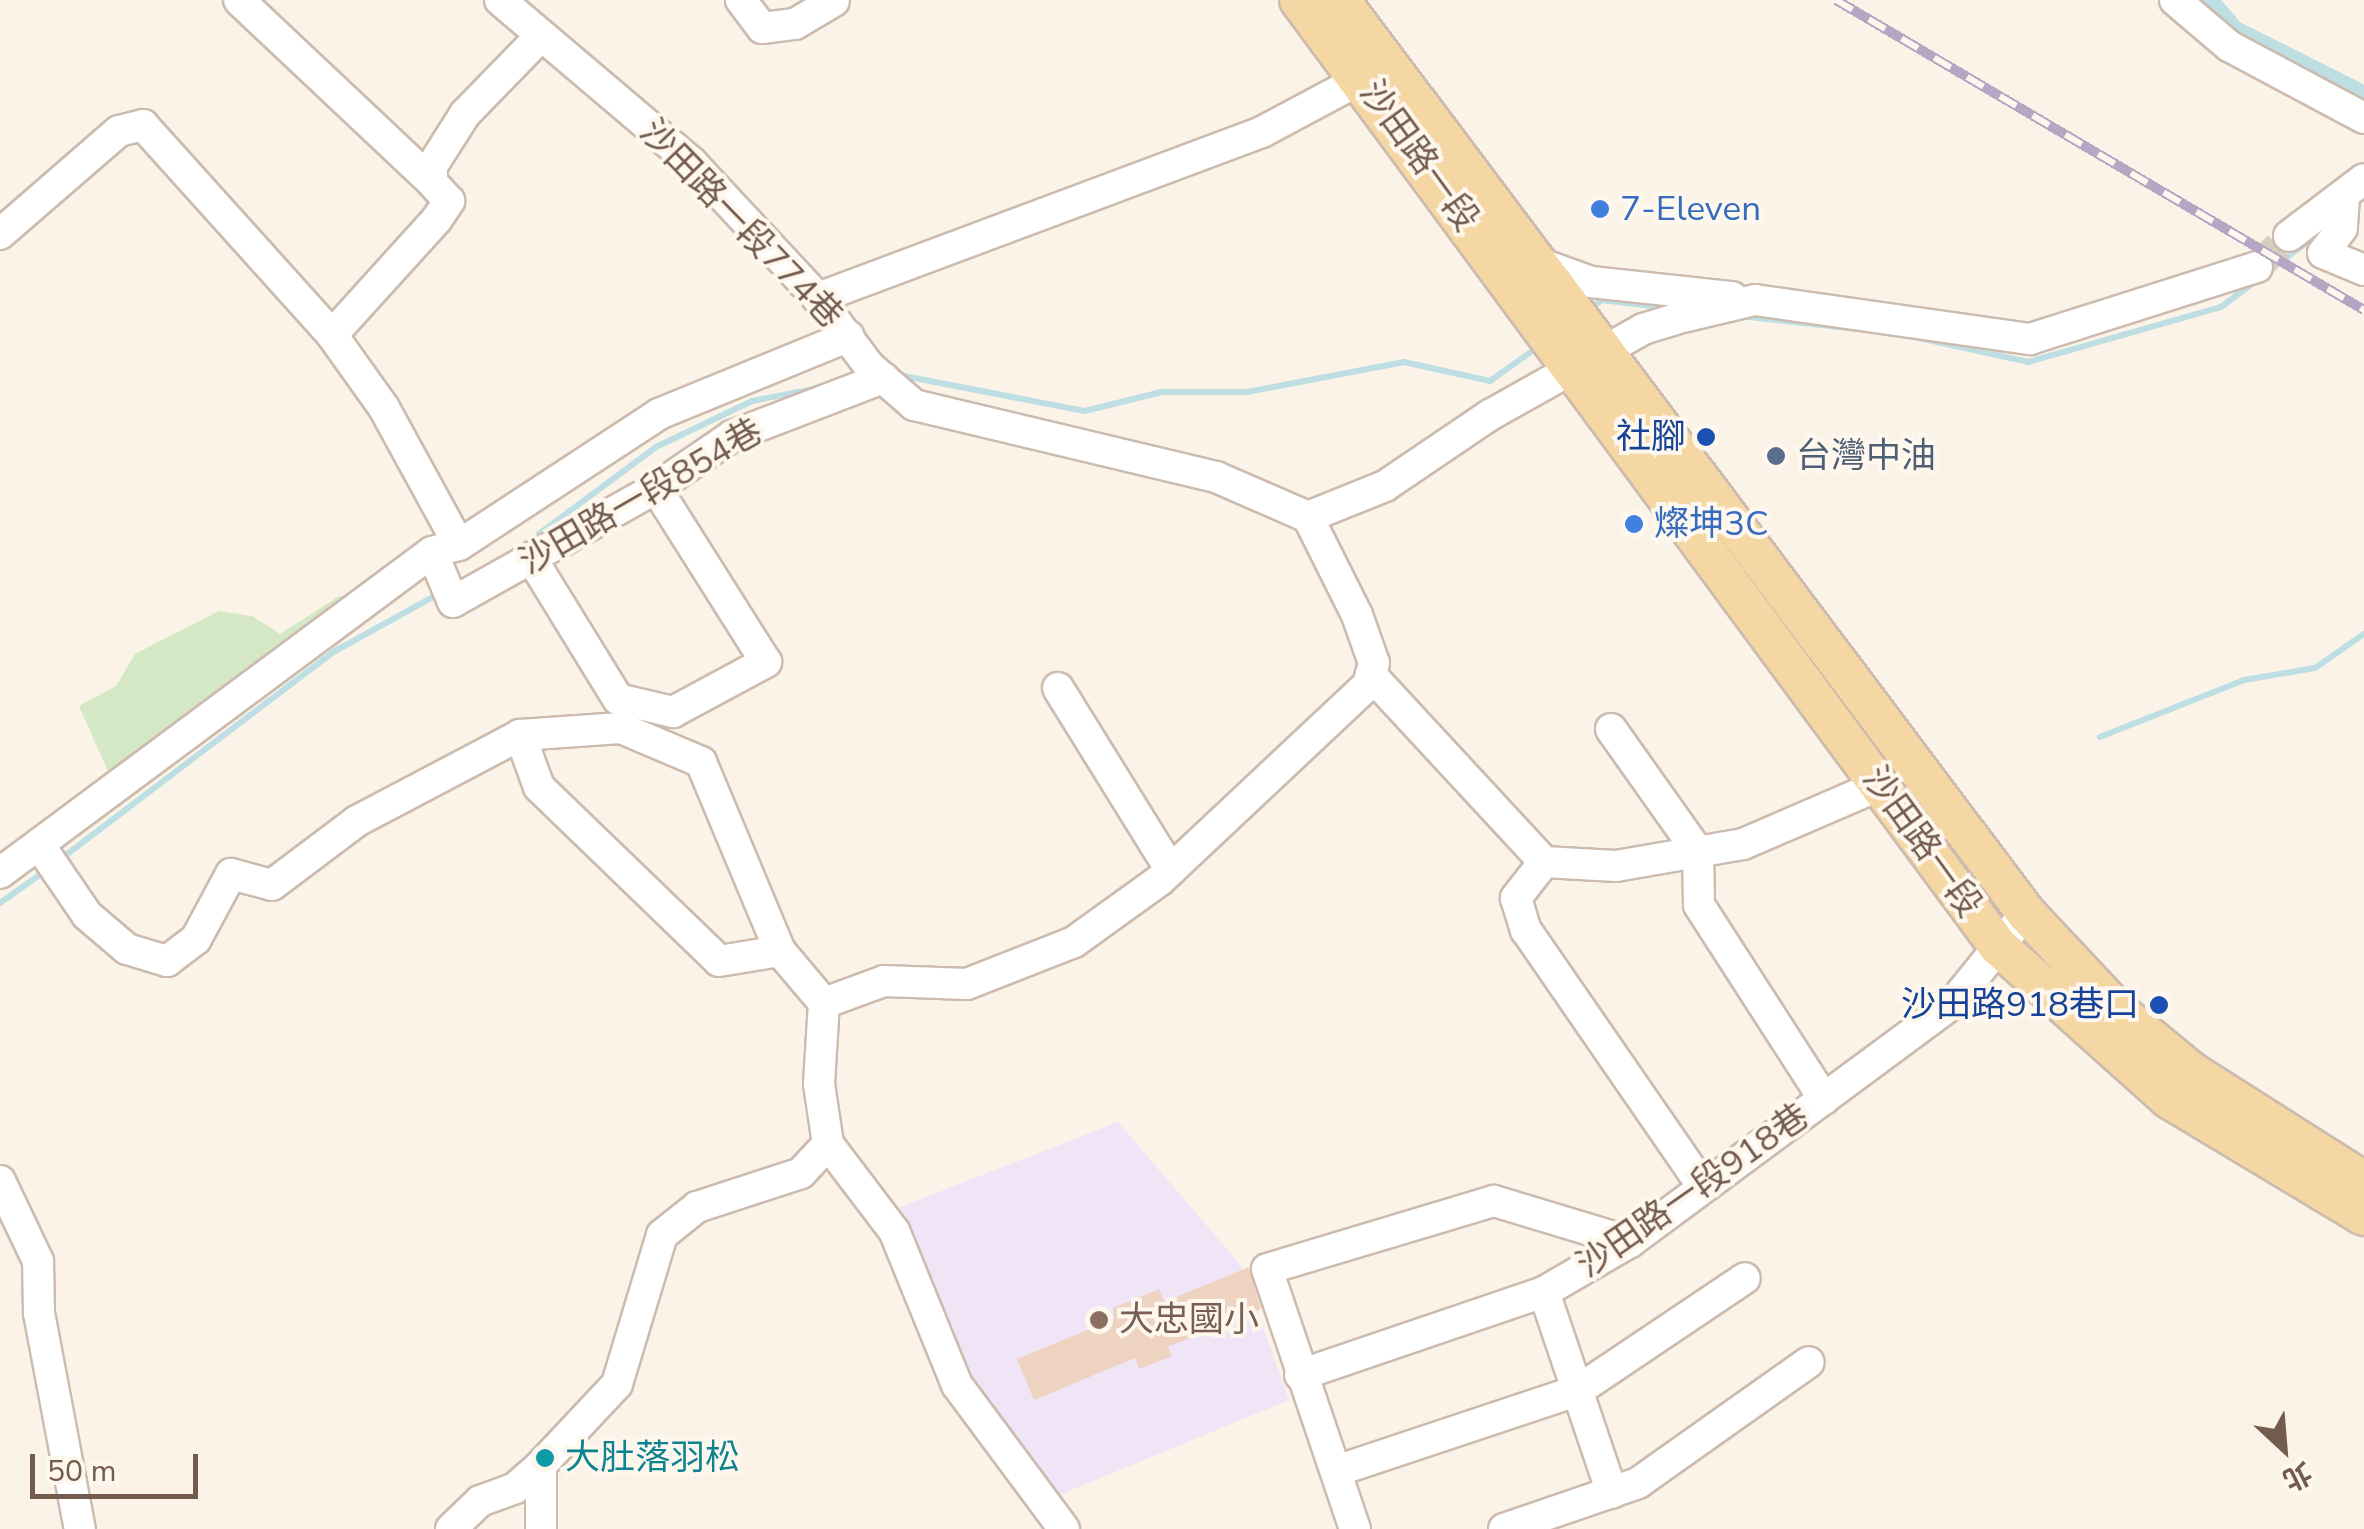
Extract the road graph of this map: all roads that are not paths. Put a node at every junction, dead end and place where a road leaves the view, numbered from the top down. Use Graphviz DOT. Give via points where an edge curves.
graph roads {
  1 [pos="239,0"];
  2 [pos="500,0"];
  3 [pos="741,0"];
  4 [pos="1299,0"];
  5 [pos="1340,0"];
  6 [pos="2175,0"];
  7 [pos="834,1"];
  8 [pos="539,38"];
  9 [pos="1363,78"];
  10 [pos="2364,118"];
  11 [pos="432,182"];
  12 [pos="2354,188"];
  13 [pos="0,234"];
  14 [pos="2289,236"];
  15 [pos="1536,262"];
  16 [pos="2256,267"];
  17 [pos="2364,270"];
  18 [pos="818,298"];
  19 [pos="1755,300"];
  20 [pos="1550,308"];
  21 [pos="332,335"];
  22 [pos="848,336"];
  23 [pos="1589,361"];
  24 [pos="883,378"];
  25 [pos="656,488"];
  26 [pos="1308,516"];
  27 [pos="445,548"];
  28 [pos="533,562"];
  29 [pos="1371,675"];
  30 [pos="1058,688"];
  31 [pos="1612,729"];
  32 [pos="520,735"];
  33 [pos="1880,785"];
  34 [pos="40,846"];
  35 [pos="1698,852"];
  36 [pos="1544,862"];
  37 [pos="1171,870"];
  38 [pos="0,874"];
  39 [pos="2026,913"];
  40 [pos="1998,946"];
  41 [pos="780,950"];
  42 [pos="824,1003"];
  43 [pos="1824,1099"];
  44 [pos="828,1144"];
  45 [pos="0,1181"];
  46 [pos="2364,1181"];
  47 [pos="1702,1185"];
  48 [pos="2364,1216"];
  49 [pos="1630,1242"];
  50 [pos="1745,1278"];
  51 [pos="1544,1292"];
  52 [pos="1809,1362"];
  53 [pos="1300,1375"];
  54 [pos="1576,1391"];
  55 [pos="541,1465"];
  56 [pos="1336,1471"];
  57 [pos="1612,1493"];
  58 [pos="80,1529"];
  59 [pos="451,1529"];
  60 [pos="541,1529"];
  61 [pos="1064,1529"];
  62 [pos="1355,1529"];
  63 [pos="1504,1529"];
  1 -- 11 [label="street"];
  2 -- 8 [label="street, 沙田路一段774巷"];
  3 -- 7 [label="street" via="762,28 795,24"];
  4 -- 9 [label="main road, 沙田路一段"];
  5 -- 15 [label="main road, 沙田路一段"];
  6 -- 10 [label="street" via="2242,54"];
  8 -- 11 [label="street" via="466,114 432,166"];
  8 -- 18 [label="street, 沙田路一段774巷" via="692,163"];
  9 -- 18 [label="street" via="1262,132"];
  9 -- 20 [label="main road, 沙田路一段"];
  11 -- 21 [label="street" via="449,201"];
  12 -- 14 [label="street"];
  12 -- 17 [label="street" via="2342,228 2323,253"];
  13 -- 21 [label="street" via="118,131 143,124"];
  15 -- 19 [label="street" via="1591,282"];
  15 -- 20 [label="main road, 沙田路一段"];
  16 -- 19 [label="street" via="2030,339 1905,315"];
  18 -- 22 [label="street, 沙田路一段774巷"];
  19 -- 23 [label="street" via="1643,329"];
  20 -- 23 [label="main road"];
  21 -- 27 [label="street" via="384,408"];
  22 -- 24 [label="street"];
  22 -- 27 [label="street, 沙田路一段854巷" via="659,414"];
  23 -- 26 [label="street" via="1385,486"];
  23 -- 33 [label="main road, 沙田路一段"];
  23 -- 39 [label="main road, 沙田路一段"];
  24 -- 25 [label="street, 沙田路一段854巷" via="732,436"];
  24 -- 26 [label="street" via="914,405 1216,477"];
  25 -- 28 [label="street, 沙田路一段854巷"];
  25 -- 28 [label="street" via="766,662 673,712 618,699"];
  26 -- 29 [label="street" via="1357,615"];
  27 -- 28 [label="street, 沙田路一段854巷" via="454,602"];
  27 -- 34 [label="street, 沙田路一段854巷"];
  29 -- 36 [label="street"];
  29 -- 37 [label="street"];
  30 -- 37 [label="street"];
  31 -- 35 [label="street"];
  32 -- 34 [label="street" via="357,821 272,885 232,874 196,939 167,961 126,949 87,915"];
  32 -- 41 [label="street" via="539,787 720,961"];
  32 -- 41 [label="street" via="621,728 702,762"];
  33 -- 35 [label="street" via="1744,844"];
  33 -- 40 [label="main road, 沙田路一段"];
  34 -- 38 [label="street, 沙田路一段854巷"];
  35 -- 36 [label="street" via="1616,866"];
  35 -- 43 [label="street" via="1699,905"];
  36 -- 47 [label="street" via="1516,898 1526,930"];
  37 -- 42 [label="street" via="1074,942 967,984 884,981"];
  39 -- 40 [label="street, 沙田路一段918巷"];
  39 -- 46 [label="main road, 沙田路一段" via="2119,1012 2192,1072"];
  40 -- 43 [label="street, 沙田路一段918巷" via="1953,1003"];
  40 -- 48 [label="main road, 沙田路一段" via="2169,1099"];
  41 -- 42 [label="street"];
  42 -- 44 [label="street" via="819,1084"];
  43 -- 47 [label="street, 沙田路一段918巷"];
  44 -- 55 [label="street" via="801,1174 697,1207 662,1234 617,1384"];
  44 -- 61 [label="street" via="894,1231 957,1385 1035,1480"];
  45 -- 58 [label="street" via="38,1261 39,1314"];
  47 -- 49 [label="street, 沙田路一段918巷"];
  49 -- 51 [label="street, 沙田路一段918巷"];
  49 -- 53 [label="street" via="1494,1200 1267,1269"];
  50 -- 54 [label="street"];
  51 -- 53 [label="street, 沙田路一段918巷"];
  51 -- 54 [label="street"];
  52 -- 57 [label="street" via="1638,1484"];
  53 -- 56 [label="street"];
  54 -- 56 [label="street"];
  54 -- 57 [label="street"];
  55 -- 59 [label="street"];
  55 -- 60 [label="street"];
  56 -- 62 [label="street"];
  57 -- 63 [label="street"];
}
